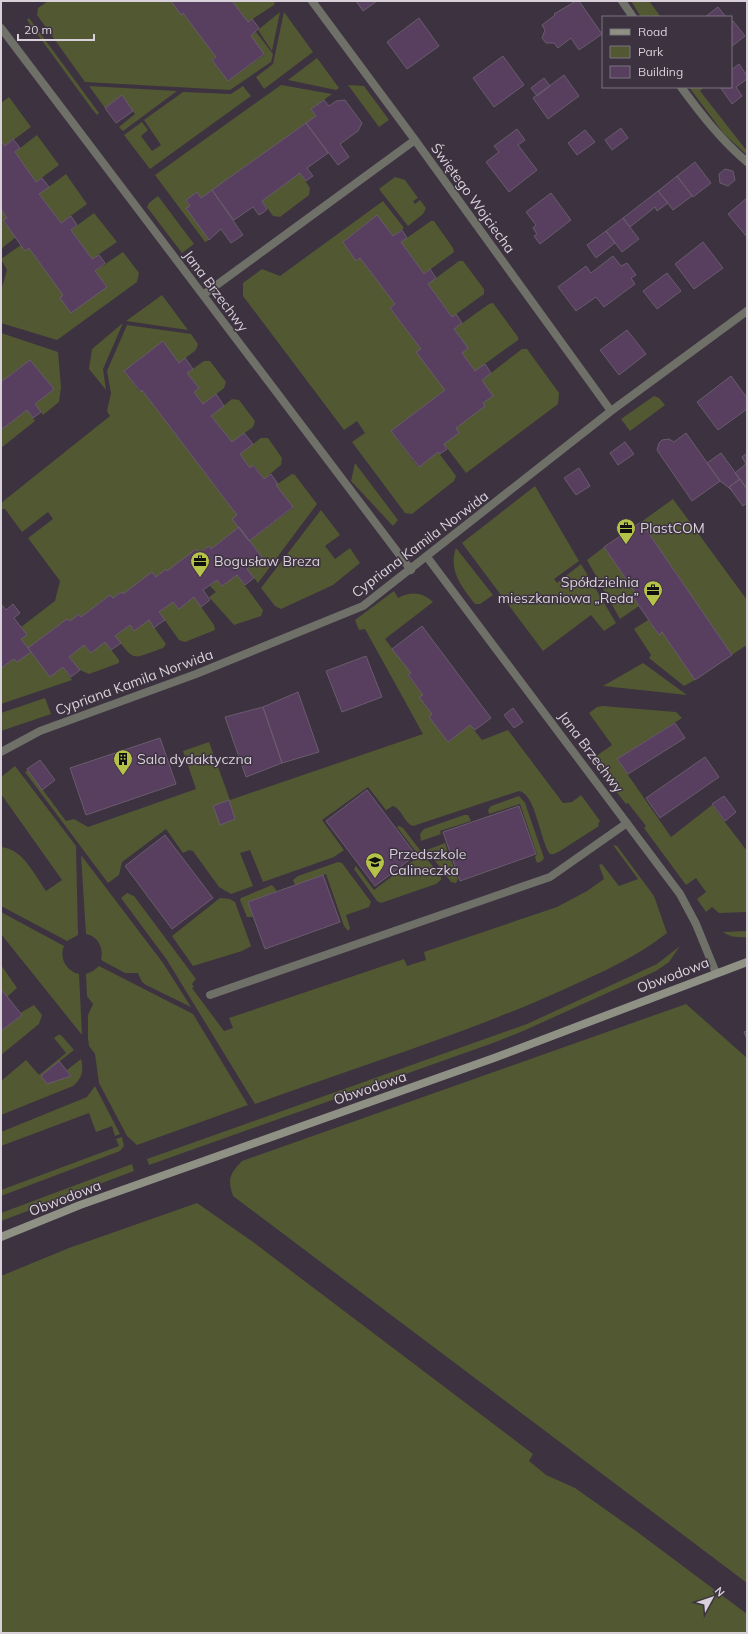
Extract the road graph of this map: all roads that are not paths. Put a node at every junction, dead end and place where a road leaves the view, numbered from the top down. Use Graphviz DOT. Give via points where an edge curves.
graph roads {
  1 [pos="312,1"];
  2 [pos="622,1"];
  3 [pos="632,16"];
  4 [pos="1,28"];
  5 [pos="682,88"];
  6 [pos="415,140"];
  7 [pos="747,162"];
  8 [pos="204,295"];
  9 [pos="747,311"];
  10 [pos="612,411"];
  11 [pos="427,557"];
  12 [pos="411,570"];
  13 [pos="1,752"];
  14 [pos="627,822"];
  15 [pos="747,962"];
  16 [pos="716,973"];
  17 [pos="210,995"];
  18 [pos="1,1237"];
  1 -- 6 [label="street, Świętego Wojciecha"];
  2 -- 3 [label="street"];
  4 -- 8 [label="street, Jana Brzechwy"];
  5 -- 7 [label="street" via="711,128 728,147"];
  6 -- 8 [label="street"];
  6 -- 10 [label="street, Świętego Wojciecha"];
  8 -- 12 [label="street, Jana Brzechwy"];
  9 -- 10 [label="street, Cypriana Kamila Norwida"];
  10 -- 11 [label="street, Cypriana Kamila Norwida"];
  11 -- 12 [label="street, Cypriana Kamila Norwida"];
  11 -- 14 [label="street, Jana Brzechwy"];
  12 -- 13 [label="street, Cypriana Kamila Norwida" via="363,606 196,674 40,731"];
  14 -- 16 [label="street, Jana Brzechwy" via="680,894 696,924"];
  14 -- 17 [label="street" via="550,877"];
  15 -- 16 [label="main road, Obwodowa"];
  16 -- 18 [label="main road, Obwodowa" via="494,1058 80,1205"];
}
